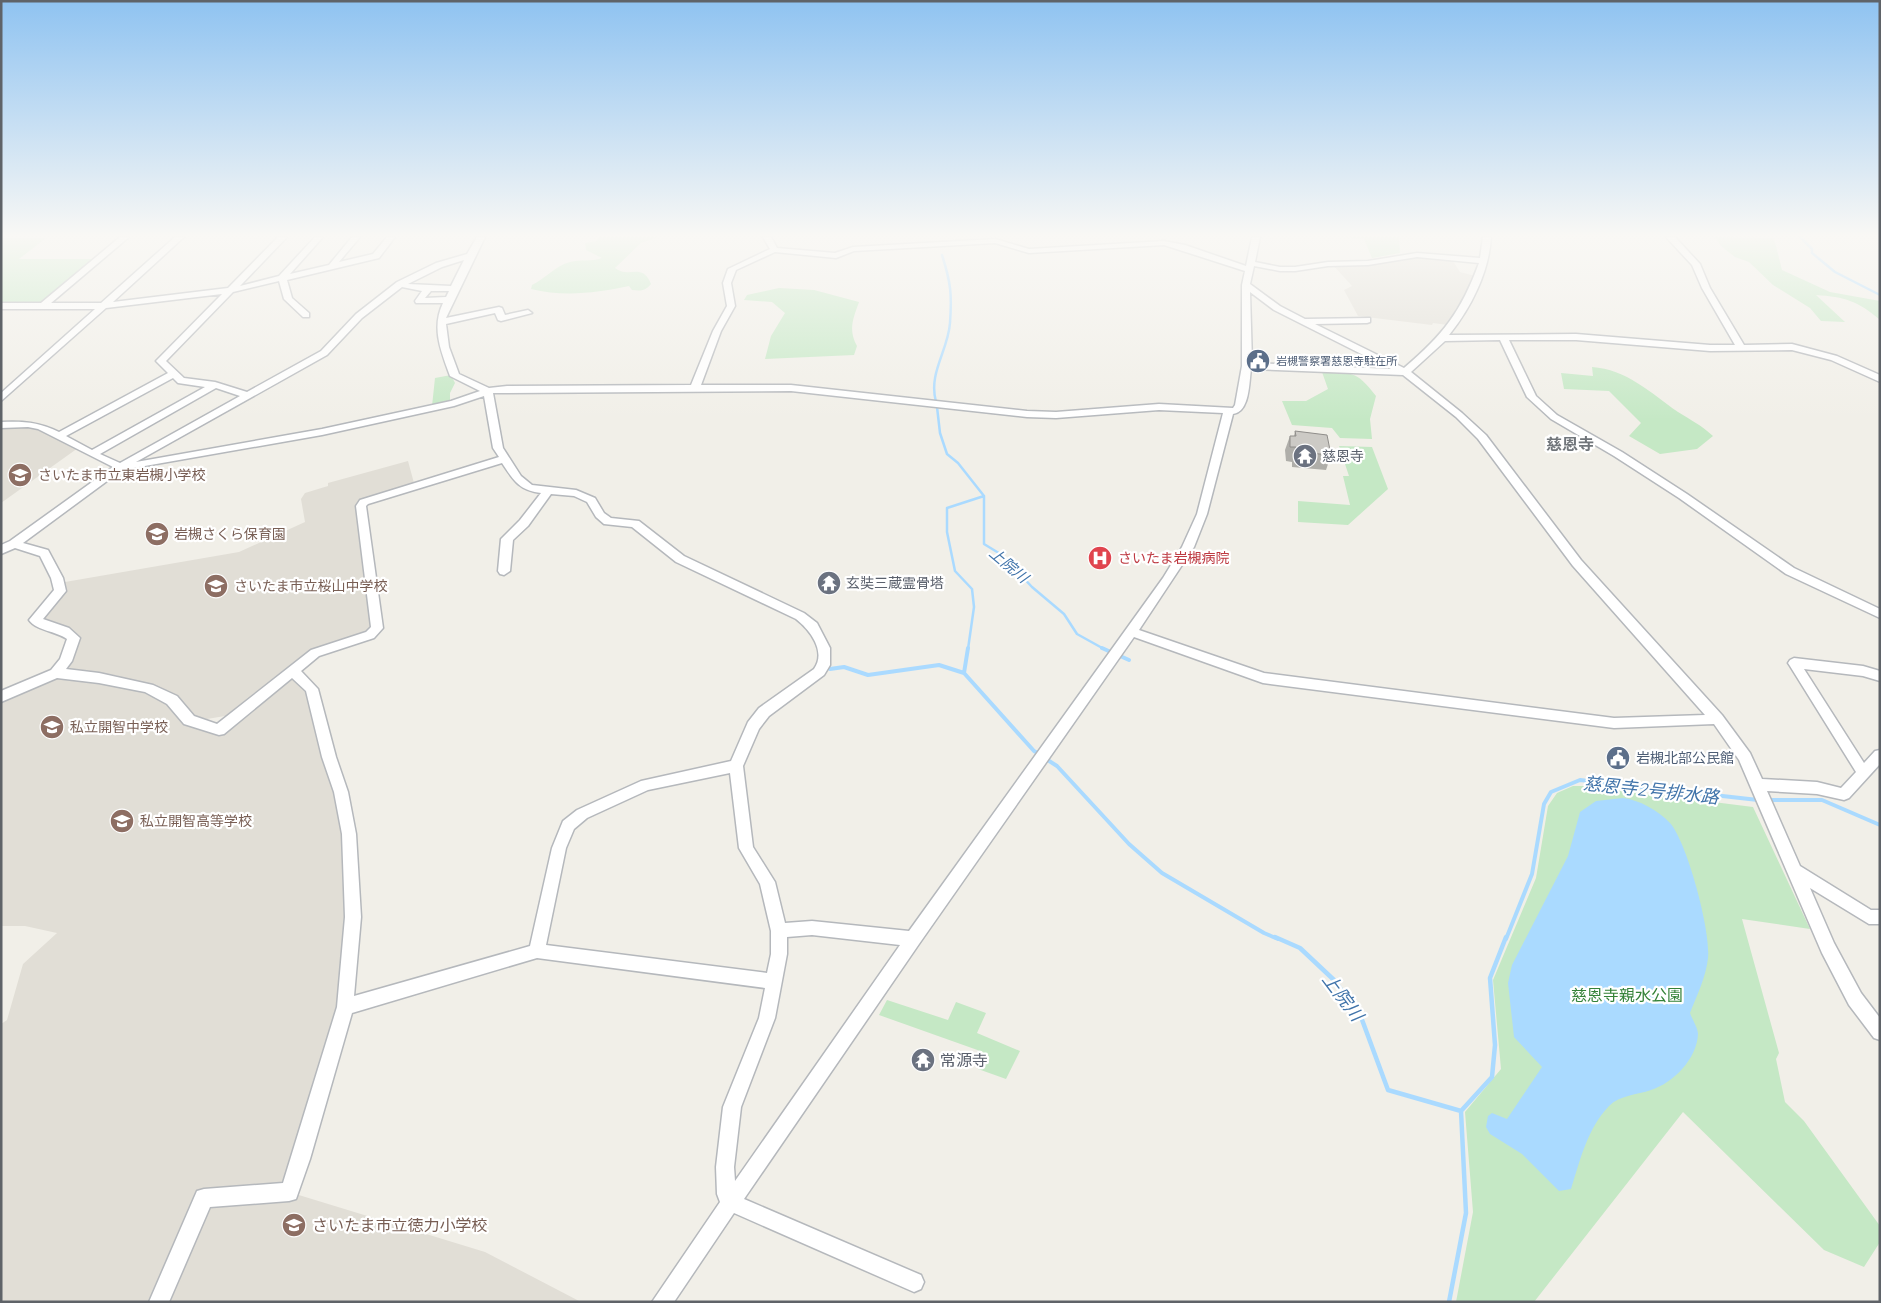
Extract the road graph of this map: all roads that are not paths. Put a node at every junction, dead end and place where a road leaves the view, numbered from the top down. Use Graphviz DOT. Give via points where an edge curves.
graph roads {
  1 [pos="53,298"];
  2 [pos="112,298"];
  3 [pos="169,298"];
  4 [pos="224,298"];
  5 [pos="288,298"];
  6 [pos="383,298"];
  7 [pos="423,298"];
  8 [pos="730,298"];
  9 [pos="1246,298"];
  10 [pos="1263,298"];
  11 [pos="1466,298"];
  12 [pos="1712,298"];
  13 [pos="447,300"];
  14 [pos="1,306"];
  15 [pos="43,306"];
  16 [pos="103,306"];
  17 [pos="528,312"];
  18 [pos="306,315"];
  19 [pos="1367,320"];
  20 [pos="1304,321"];
  21 [pos="441,322"];
  22 [pos="1442,338"];
  23 [pos="1503,338"];
  24 [pos="1741,348"];
  25 [pos="1247,366"];
  26 [pos="1405,372"];
  27 [pos="174,374"];
  28 [pos="1880,379"];
  29 [pos="216,385"];
  30 [pos="695,388"];
  31 [pos="488,391"];
  32 [pos="246,395"];
  33 [pos="1,398"];
  34 [pos="1229,411"];
  35 [pos="1,425"];
  36 [pos="58,437"];
  37 [pos="92,454"];
  38 [pos="504,459"];
  39 [pos="120,467"];
  40 [pos="547,492"];
  41 [pos="14,544"];
  42 [pos="1,550"];
  43 [pos="504,571"];
  44 [pos="1880,614"];
  45 [pos="1132,632"];
  46 [pos="293,671"];
  47 [pos="56,672"];
  48 [pos="1880,676"];
  49 [pos="1,697"];
  50 [pos="1717,719"];
  51 [pos="1880,755"];
  52 [pos="736,766"];
  53 [pos="1864,774"];
  54 [pos="1762,795"];
  55 [pos="1795,872"];
  56 [pos="1880,917"];
  57 [pos="779,931"];
  58 [pos="913,939"];
  59 [pos="537,951"];
  60 [pos="773,981"];
  61 [pos="345,1007"];
  62 [pos="1880,1032"];
  63 [pos="730,1202"];
  64 [pos="914,1282"];
  65 [pos="159,1302"];
  66 [pos="662,1302"];
  1 -- 15 [label="street"];
  2 -- 16 [label="street"];
  3 -- 16 [label="street"];
  4 -- 27 [label="street" via="161,361"];
  5 -- 18 [label="street"];
  6 -- 32 [label="street" via="357,318 334,346"];
  7 -- 13 [label="street" via="420,302"];
  8 -- 30 [label="street" via="731,306 717,331"];
  9 -- 25 [label="street"];
  10 -- 20 [label="street"];
  11 -- 22 [label="street"];
  12 -- 24 [label="street"];
  13 -- 21 [label="street"];
  14 -- 15 [label="street"];
  15 -- 16 [label="street"];
  16 -- 33 [label="street"];
  17 -- 21 [label="street" via="501,318 499,310"];
  19 -- 20 [label="street"];
  20 -- 26 [label="street"];
  21 -- 31 [label="street" via="444,347 455,376"];
  22 -- 23 [label="street"];
  22 -- 26 [label="street"];
  23 -- 24 [label="street" via="1597,338"];
  23 -- 44 [label="street" via="1532,397 1554,417 1676,491 1790,571"];
  24 -- 28 [label="street" via="1809,350"];
  25 -- 26 [label="street"];
  25 -- 34 [label="street" via="1238,410"];
  26 -- 50 [label="street" via="1482,437 1577,563"];
  27 -- 29 [label="street" via="181,381"];
  27 -- 36 [label="street"];
  29 -- 32 [label="street"];
  29 -- 37 [label="street"];
  30 -- 31 [label="street"];
  30 -- 34 [label="street" via="824,390 1027,414 1056,415 1159,407"];
  31 -- 38 [label="street" via="498,448"];
  31 -- 39 [label="street" via="454,403 322,432"];
  32 -- 39 [label="street"];
  34 -- 45 [label="street" via="1202,514 1167,581"];
  35 -- 36 [label="street" via="36,425"];
  36 -- 37 [label="street"];
  37 -- 39 [label="street"];
  38 -- 40 [label="street" via="516,478 529,488"];
  38 -- 46 [label="street" via="364,502 377,628 370,635 315,653"];
  39 -- 41 [label="street"];
  40 -- 43 [label="street" via="524,523 507,539"];
  40 -- 52 [label="street" via="576,493 591,500 608,521 635,524 680,559 782,606 813,626 824,648 824,665 764,712 753,726"];
  41 -- 42 [label="street"];
  41 -- 47 [label="street" via="44,553 57,578 60,590 36,620 67,631 74,638 66,661"];
  45 -- 50 [label="street" via="1263,678 1614,723"];
  45 -- 58 [label="street"];
  46 -- 47 [label="street" via="219,730 189,720 172,700 148,688"];
  46 -- 61 [label="street" via="312,689 341,792 349,834 353,918"];
  47 -- 49 [label="street"];
  48 -- 53 [label="street" via="1794,663"];
  50 -- 54 [label="street" via="1745,757"];
  51 -- 53 [label="street"];
  52 -- 57 [label="street" via="746,848 767,882"];
  52 -- 59 [label="street" via="646,785 582,814 568,825 559,848"];
  53 -- 54 [label="street" via="1844,794 1817,788"];
  54 -- 55 [label="street"];
  55 -- 56 [label="street" via="1869,916"];
  55 -- 62 [label="street" via="1855,1000"];
  57 -- 58 [label="street" via="812,928"];
  57 -- 60 [label="street"];
  58 -- 63 [label="street"];
  59 -- 60 [label="street"];
  59 -- 61 [label="street"];
  60 -- 63 [label="street" via="767,1018 732,1107 725,1167 726,1194"];
  61 -- 65 [label="street" via="302,1158 289,1192 204,1198"];
  63 -- 64 [label="street"];
  63 -- 66 [label="street"];
}
